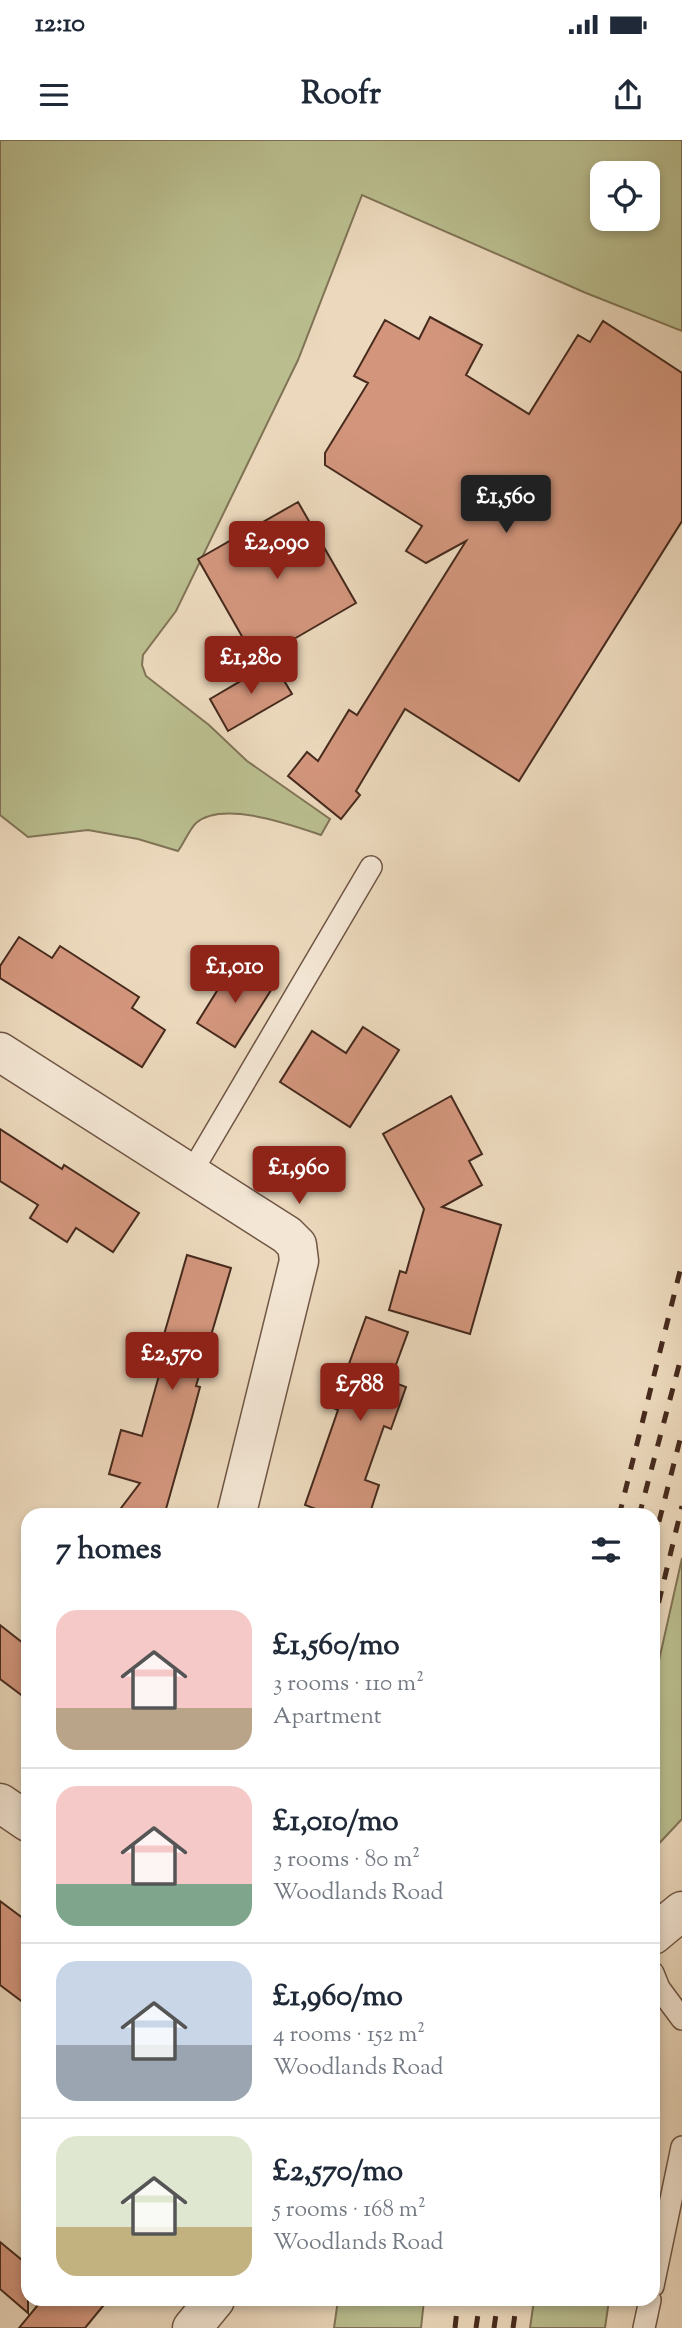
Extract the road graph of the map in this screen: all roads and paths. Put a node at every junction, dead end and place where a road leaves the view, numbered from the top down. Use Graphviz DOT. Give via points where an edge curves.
graph roads {
  1 [pos="371,867"];
  2 [pos="0,1052"];
  3 [pos="191,1173"];
  4 [pos="238,1508"];
  5 [pos="0,1803"];
  6 [pos="21,1817"];
  7 [pos="682,1911"];
  8 [pos="660,1929"];
  9 [pos="660,1989"];
  10 [pos="682,2019"];
  11 [pos="682,2147"];
  12 [pos="660,2252"];
  13 [pos="210,2306"];
  14 [pos="649,2306"];
  15 [pos="192,2328"];
  16 [pos="644,2328"];
  1 -- 3 [label="lane"];
  2 -- 3 [label="street"];
  3 -- 4 [label="street" via="297,1245 299,1261"];
  5 -- 6 [label="street"];
  7 -- 8 [label="street"];
  9 -- 10 [label="lane"];
  11 -- 12 [label="lane"];
  13 -- 15 [label="street"];
  14 -- 16 [label="lane"];
}
